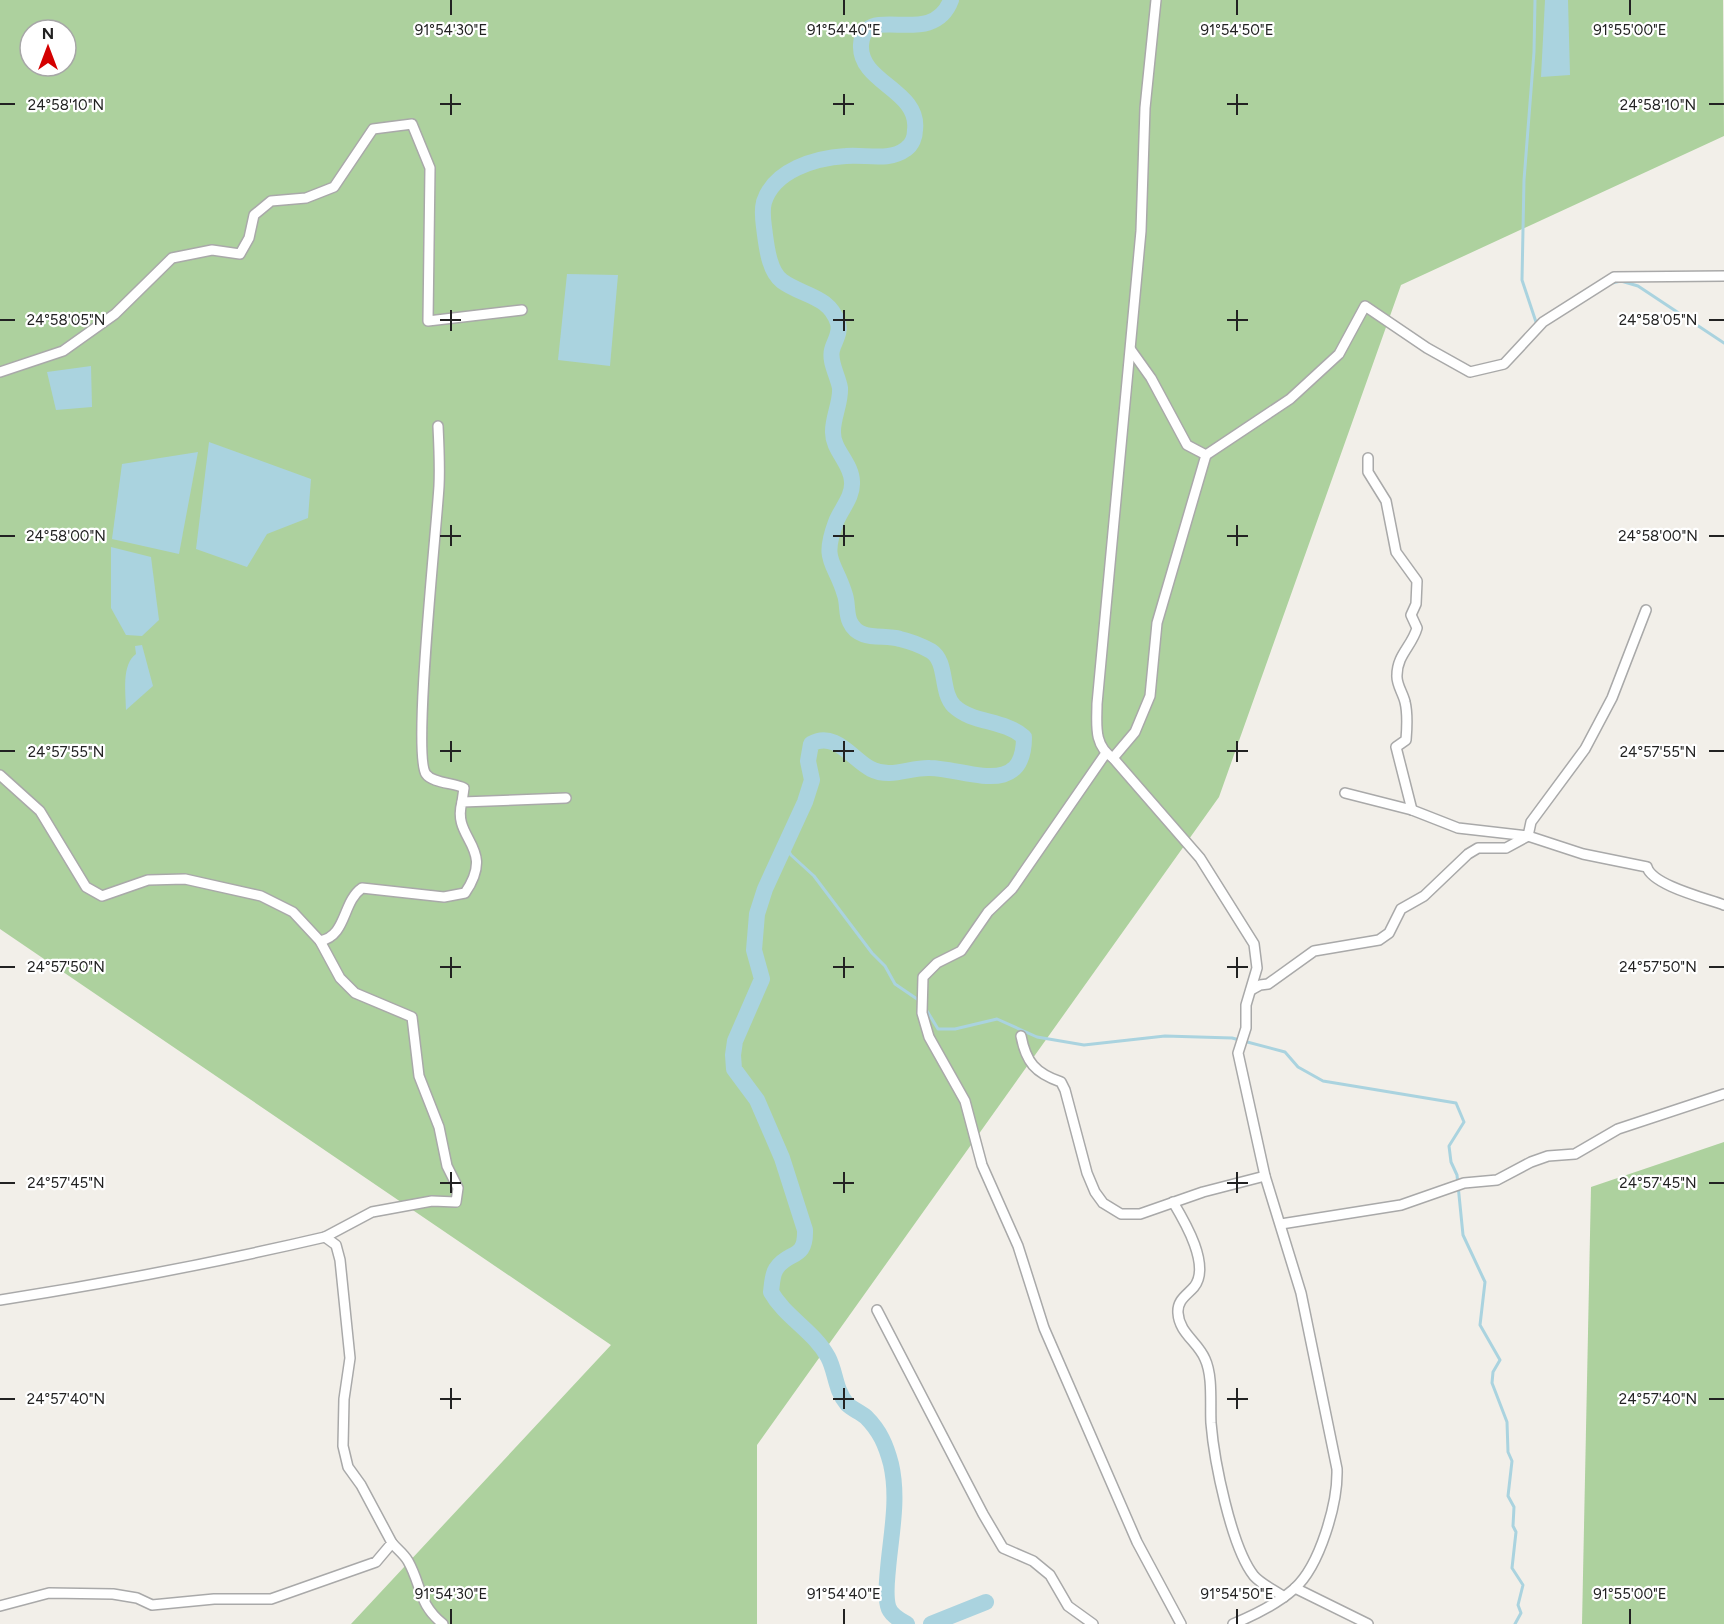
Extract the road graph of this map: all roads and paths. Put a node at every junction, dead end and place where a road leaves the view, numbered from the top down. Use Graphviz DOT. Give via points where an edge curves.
graph roads {
  1 [pos="1156,0"];
  2 [pos="1724,276"];
  3 [pos="522,310"];
  4 [pos="1131,350"];
  5 [pos="0,372"];
  6 [pos="438,426"];
  7 [pos="1206,455"];
  8 [pos="1368,458"];
  9 [pos="1646,610"];
  10 [pos="1109,756"];
  11 [pos="0,775"];
  12 [pos="1346,793"];
  13 [pos="566,798"];
  14 [pos="462,802"];
  15 [pos="1412,810"];
  16 [pos="1528,836"];
  17 [pos="1724,905"];
  18 [pos="320,941"];
  19 [pos="1251,990"];
  20 [pos="1021,1036"];
  21 [pos="1724,1094"];
  22 [pos="1265,1176"];
  23 [pos="1173,1202"];
  24 [pos="1281,1224"];
  25 [pos="326,1237"];
  26 [pos="0,1300"];
  27 [pos="877,1310"];
  28 [pos="392,1543"];
  29 [pos="1295,1588"];
  30 [pos="1284,1597"];
  31 [pos="0,1606"];
  32 [pos="443,1624"];
  33 [pos="1093,1624"];
  34 [pos="1181,1624"];
  35 [pos="1233,1624"];
  36 [pos="1368,1624"];
  1 -- 4 [label="street" via="1145,108 1141,231"];
  2 -- 7 [label="street" via="1614,277 1543,321 1504,364 1470,372 1365,306 1339,354 1290,399"];
  3 -- 5 [label="street" via="428,321 430,168 412,124 397,125 373,129 334,187 306,198 271,201 254,215 249,238 240,254 212,250 172,258 115,314 63,351"];
  4 -- 7 [label="street" via="1151,378 1187,445"];
  4 -- 10 [label="street" via="1097,704 1098,741"];
  6 -- 14 [label="street" via="440,483 423,697 422,761 426,774 433,780 453,782 464,788"];
  7 -- 10 [label="street" via="1157,623 1150,696 1135,732"];
  8 -- 15 [label="street" via="1368,472 1386,501 1396,552 1417,581 1416,604 1411,615 1417,628 1413,643 1400,656 1396,676 1405,702 1407,727 1406,740 1396,747"];
  9 -- 16 [label="street" via="1596,729 1531,822"];
  10 -- 19 [label="street" via="1200,858 1254,944 1257,968"];
  10 -- 34 [label="street" via="1012,889 988,912 961,951 937,963 923,977 922,1013 928,1037 965,1101 982,1166 1018,1246 1044,1328 1137,1542"];
  11 -- 18 [label="street" via="40,811 86,887 94,893 102,896 148,879 185,879 261,896 293,912"];
  12 -- 15 [label="street"];
  13 -- 14 [label="street"];
  14 -- 18 [label="street" via="462,823 478,857 478,868 465,893 444,897 362,888 353,894 338,931 330,939"];
  15 -- 16 [label="street" via="1458,828"];
  16 -- 17 [label="street" via="1583,854 1647,867 1649,874 1661,882"];
  16 -- 19 [label="street" via="1506,848 1478,848 1468,854 1424,896 1401,909 1389,933 1379,940 1314,951 1268,984"];
  18 -- 25 [label="street" via="340,978 355,993 412,1017 420,1076 440,1127 444,1156 459,1197 456,1202 432,1201 372,1212"];
  19 -- 22 [label="street" via="1238,1053"];
  20 -- 23 [label="street" via="1028,1063 1047,1078 1061,1082 1065,1090 1087,1173 1103,1203 1129,1215"];
  21 -- 24 [label="street" via="1618,1129 1575,1154 1548,1156 1497,1180 1464,1183 1401,1206"];
  22 -- 23 [label="street"];
  22 -- 24 [label="street"];
  23 -- 30 [label="street" via="1196,1246 1200,1274 1196,1285 1181,1300 1178,1317 1189,1340 1205,1359 1212,1436 1231,1522 1241,1556 1255,1577"];
  24 -- 29 [label="street" via="1301,1293 1338,1490 1328,1530"];
  25 -- 26 [label="street" via="203,1265"];
  25 -- 28 [label="street" via="336,1245 340,1260 350,1358 343,1446 348,1467"];
  27 -- 33 [label="street" via="1003,1548 1033,1561 1050,1575 1068,1606"];
  28 -- 31 [label="street" via="376,1562 271,1599 152,1605 113,1594 49,1593"];
  28 -- 32 [label="street" via="406,1559 430,1614"];
  29 -- 30 [label="street"];
  29 -- 36 [label="street"];
  30 -- 35 [label="street"];
}
